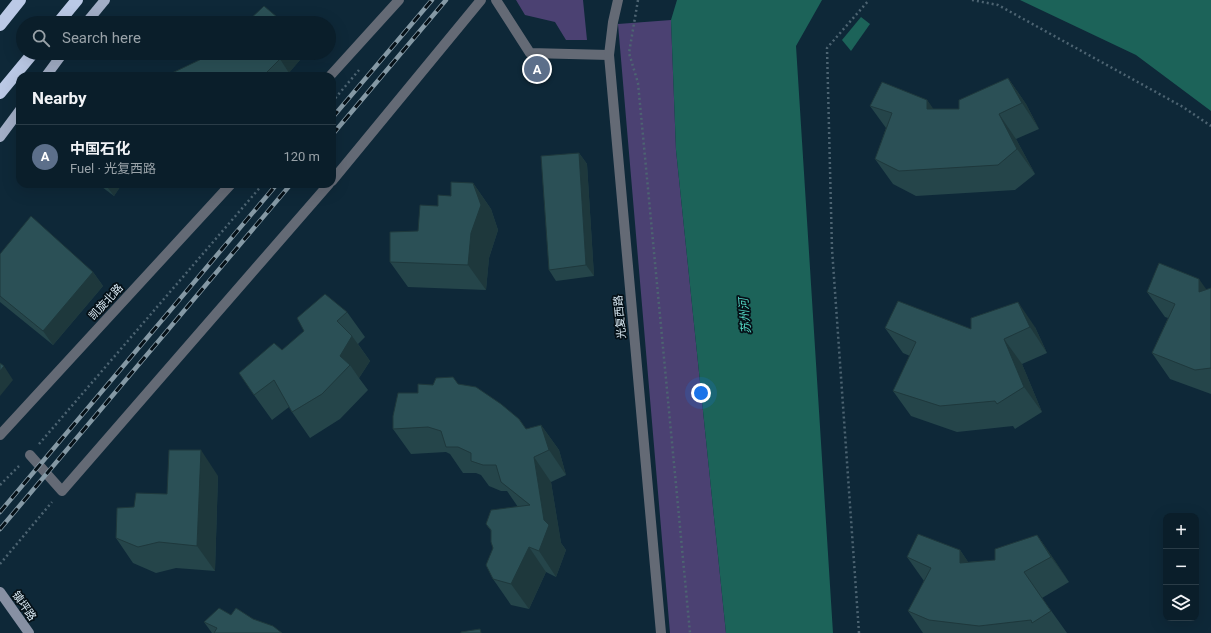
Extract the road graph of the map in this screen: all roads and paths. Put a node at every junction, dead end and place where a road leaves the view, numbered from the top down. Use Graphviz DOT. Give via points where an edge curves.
graph roads {
  1 [pos="20,0"];
  2 [pos="76,0"];
  3 [pos="105,0"];
  4 [pos="399,0"];
  5 [pos="481,0"];
  6 [pos="496,0"];
  7 [pos="618,0"];
  8 [pos="638,0"];
  9 [pos="869,0"];
  10 [pos="972,0"];
  11 [pos="63,16"];
  12 [pos="92,16"];
  13 [pos="0,25"];
  14 [pos="609,55"];
  15 [pos="27,60"];
  16 [pos="59,60"];
  17 [pos="17,72"];
  18 [pos="49,72"];
  19 [pos="334,72"];
  20 [pos="16,74"];
  21 [pos="0,93"];
  22 [pos="16,115"];
  23 [pos="1211,126"];
  24 [pos="0,137"];
  25 [pos="336,176"];
  26 [pos="226,188"];
  27 [pos="260,188"];
  28 [pos="326,188"];
  29 [pos="0,435"];
  30 [pos="30,454"];
  31 [pos="0,485"];
  32 [pos="62,491"];
  33 [pos="0,564"];
  34 [pos="0,592"];
  35 [pos="28,633"];
  36 [pos="660,633"];
  37 [pos="690,633"];
  38 [pos="859,633"];
  1 -- 13 [label="highway"];
  2 -- 11 [label="highway"];
  3 -- 12 [label="main road"];
  4 -- 19 [label="street"];
  5 -- 25 [label="street"];
  6 -- 14 [label="street" via="530,53"];
  7 -- 14 [label="street, 光复西路"];
  8 -- 37 [label="path" via="629,53 638,83"];
  9 -- 38 [label="path" via="827,48 832,249"];
  10 -- 23 [label="path" via="998,4 1183,107"];
  14 -- 36 [label="street, 光复西路"];
  15 -- 17 [label="highway"];
  16 -- 18 [label="main road"];
  20 -- 21 [label="highway"];
  22 -- 24 [label="main road"];
  26 -- 29 [label="street, 凯旋北路"];
  27 -- 30 [label="path"];
  28 -- 32 [label="street"];
  30 -- 31 [label="path"];
  30 -- 32 [label="street"];
  32 -- 33 [label="path"];
  34 -- 35 [label="main road, 镇坪路"];
}
